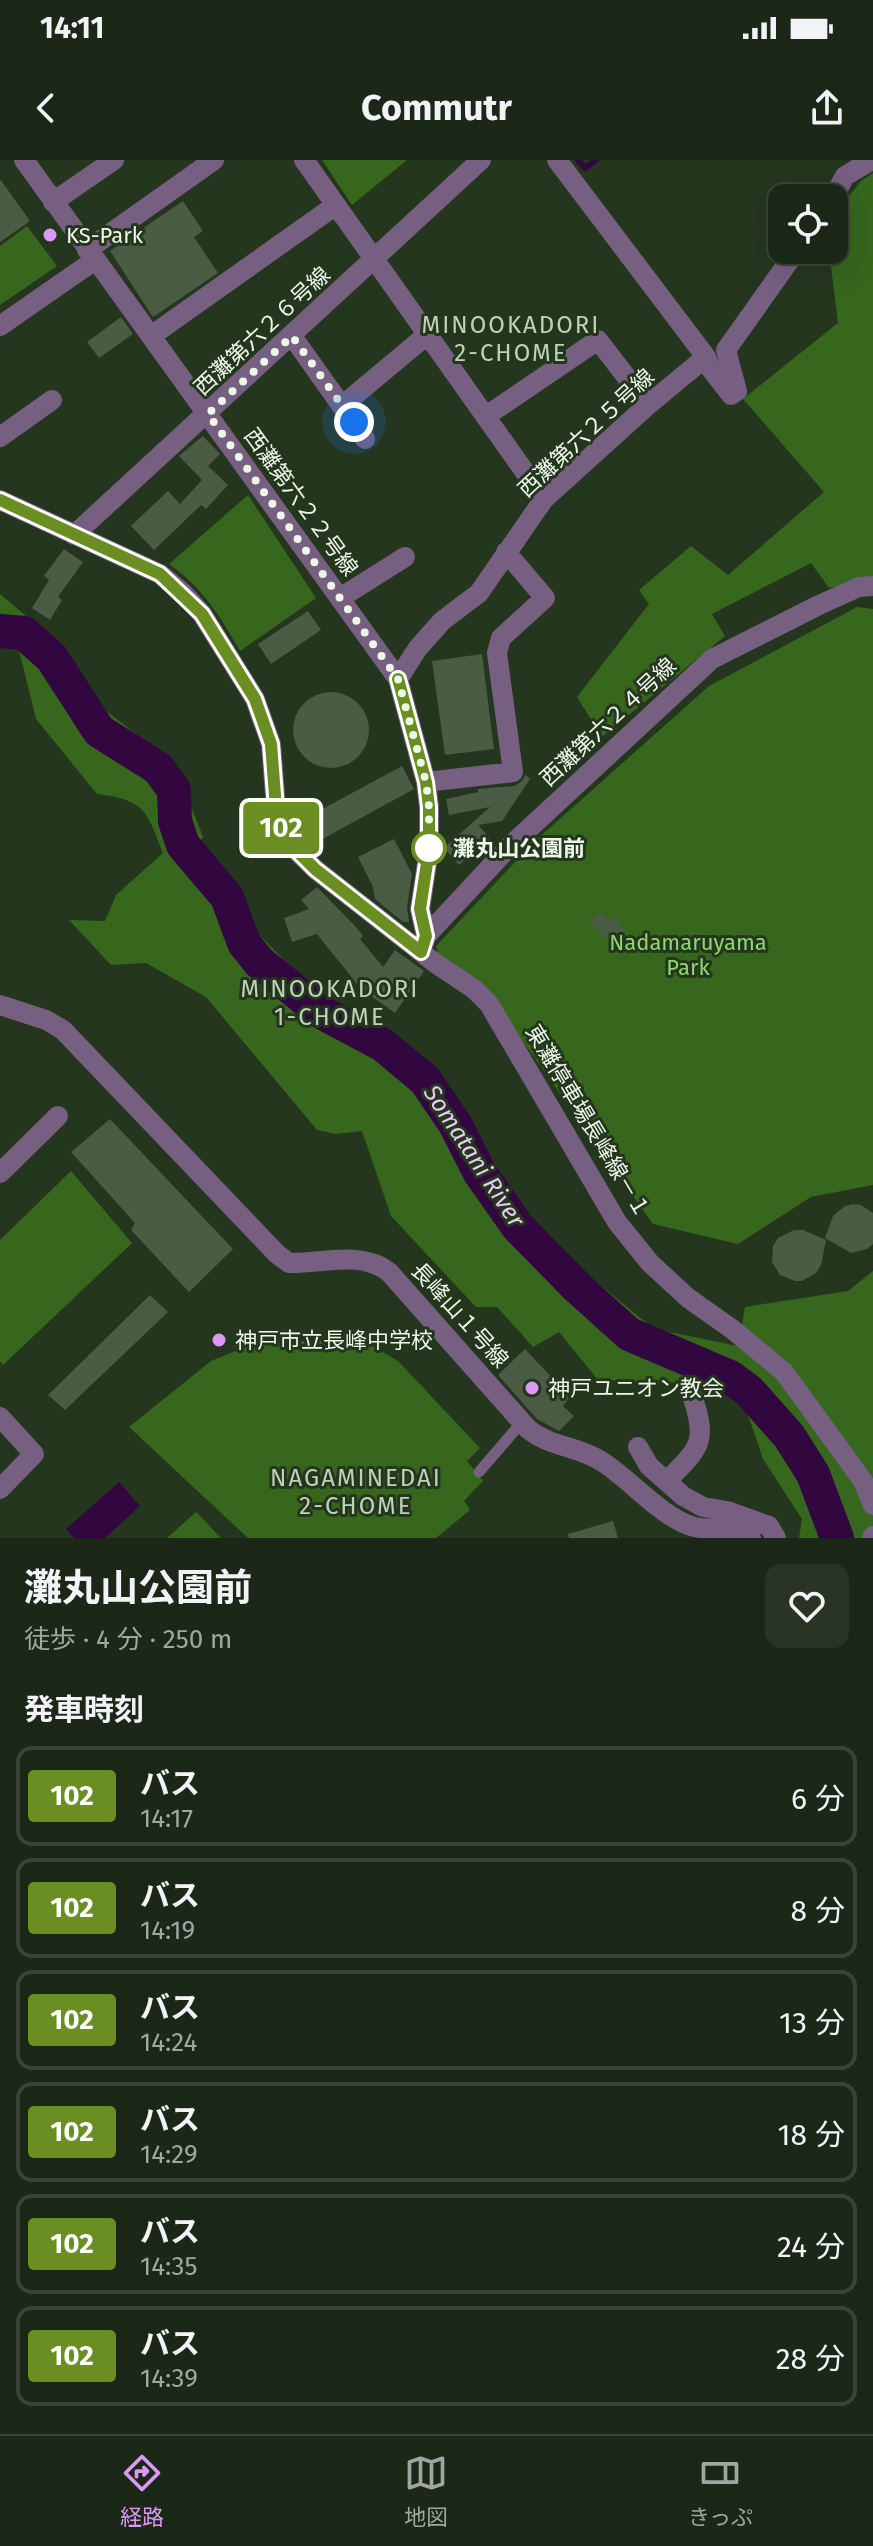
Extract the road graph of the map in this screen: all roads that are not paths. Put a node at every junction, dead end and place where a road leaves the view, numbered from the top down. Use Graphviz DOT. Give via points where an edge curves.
graph roads {
  1 [pos="24,160"];
  2 [pos="114,160"];
  3 [pos="214,160"];
  4 [pos="304,160"];
  5 [pos="481,160"];
  6 [pos="557,160"];
  7 [pos="872,160"];
  8 [pos="842,168"];
  9 [pos="53,202"];
  10 [pos="336,205"];
  11 [pos="91,255"];
  12 [pos="375,259"];
  13 [pos="787,264"];
  14 [pos="0,326"];
  15 [pos="428,334"];
  16 [pos="151,336"];
  17 [pos="292,336"];
  18 [pos="706,357"];
  19 [pos="52,400"];
  20 [pos="343,405"];
  21 [pos="648,405"];
  22 [pos="208,414"];
  23 [pos="486,416"];
  24 [pos="0,437"];
  25 [pos="365,439"];
  26 [pos="544,499"];
  27 [pos="0,500"];
  28 [pos="74,535"];
  29 [pos="506,552"];
  30 [pos="405,557"];
  31 [pos="873,586"];
  32 [pos="340,598"];
  33 [pos="398,679"];
  34 [pos="426,782"];
  35 [pos="424,944"];
  36 [pos="0,1005"];
  37 [pos="58,1116"];
  38 [pos="0,1173"];
  39 [pos="692,1395"];
  40 [pos="0,1417"];
  41 [pos="522,1422"];
  42 [pos="638,1447"];
  43 [pos="479,1472"];
  44 [pos="667,1481"];
  45 [pos="0,1489"];
  46 [pos="873,1505"];
  47 [pos="751,1538"];
  48 [pos="776,1538"];
  1 -- 9 [label="street, 西灘第六２２号線"];
  2 -- 9 [label="street"];
  3 -- 11 [label="street"];
  4 -- 10 [label="street"];
  5 -- 12 [label="street, 西灘第六２６号線"];
  6 -- 18 [label="street"];
  7 -- 8 [label="street"];
  9 -- 11 [label="street, 西灘第六２２号線"];
  10 -- 12 [label="street"];
  10 -- 16 [label="street"];
  11 -- 14 [label="street"];
  11 -- 16 [label="street, 西灘第六２２号線"];
  12 -- 15 [label="street"];
  12 -- 17 [label="street, 西灘第六２６号線"];
  13 -- 18 [label="street" via="726,350 737,391 731,395"];
  15 -- 20 [label="street"];
  15 -- 23 [label="street"];
  16 -- 22 [label="street, 西灘第六２２号線"];
  17 -- 20 [label="street"];
  17 -- 22 [label="street, 西灘第六２６号線"];
  18 -- 21 [label="street, 西灘第六２５号線"];
  19 -- 24 [label="street"];
  20 -- 25 [label="street"];
  21 -- 23 [label="street" via="598,340"];
  21 -- 26 [label="street, 西灘第六２５号線"];
  22 -- 28 [label="street, 西灘第六２６号線"];
  22 -- 32 [label="street, 西灘第六２２号線"];
  23 -- 26 [label="street"];
  26 -- 29 [label="street, 西灘第六２５号線"];
  27 -- 28 [label="street"];
  28 -- 35 [label="street" via="160,574 202,614 255,699 271,744 277,821 288,842 315,869"];
  29 -- 33 [label="street, 西灘第六２５号線" via="479,593 442,621"];
  29 -- 34 [label="street" via="545,598 501,638 497,653 513,772"];
  30 -- 32 [label="street"];
  31 -- 35 [label="street, 西灘第六２４号線" via="819,605 712,659 508,848"];
  32 -- 33 [label="street, 西灘第六２２号線"];
  33 -- 34 [label="street"];
  34 -- 35 [label="street" via="429,850 420,909"];
  35 -- 46 [label="street, 東灘停車場長峰線－１" via="489,1004 617,1222 688,1298 784,1372 863,1481"];
  36 -- 41 [label="street, 長峰山１号線" via="63,1030 289,1263 357,1259 379,1264"];
  37 -- 38 [label="street"];
  39 -- 44 [label="street" via="700,1421 699,1444"];
  40 -- 45 [label="street" via="34,1454"];
  41 -- 43 [label="lane"];
  41 -- 47 [label="street, 長峰山１号線" via="541,1440 600,1460 682,1522 724,1527"];
  42 -- 44 [label="street"];
  44 -- 48 [label="street" via="703,1507 769,1526"];
}
